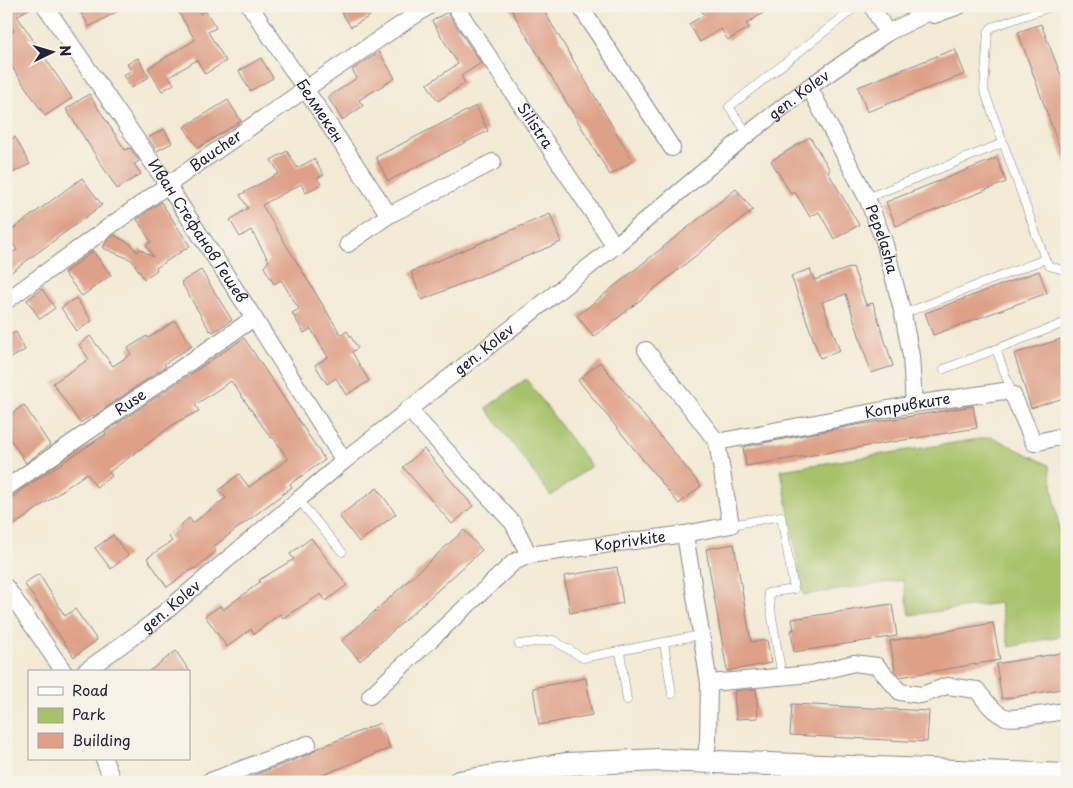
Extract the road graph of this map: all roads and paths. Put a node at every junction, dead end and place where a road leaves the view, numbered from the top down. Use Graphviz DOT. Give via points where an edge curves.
graph roads {
  1 [pos="45,6"];
  2 [pos="250,6"];
  3 [pos="429,6"];
  4 [pos="455,6"];
  5 [pos="857,6"];
  6 [pos="872,6"];
  7 [pos="942,6"];
  8 [pos="959,6"];
  9 [pos="1053,6"];
  10 [pos="582,7"];
  11 [pos="906,24"];
  12 [pos="886,33"];
  13 [pos="809,87"];
  14 [pos="304,89"];
  15 [pos="748,134"];
  16 [pos="1003,143"];
  17 [pos="672,148"];
  18 [pos="493,162"];
  19 [pos="168,184"];
  20 [pos="867,198"];
  21 [pos="389,215"];
  22 [pos="348,244"];
  23 [pos="615,246"];
  24 [pos="1045,259"];
  25 [pos="1067,272"];
  26 [pos="6,301"];
  27 [pos="903,314"];
  28 [pos="254,318"];
  29 [pos="1067,322"];
  30 [pos="996,349"];
  31 [pos="646,350"];
  32 [pos="944,369"];
  33 [pos="1013,395"];
  34 [pos="914,404"];
  35 [pos="408,409"];
  36 [pos="1067,435"];
  37 [pos="717,442"];
  38 [pos="344,461"];
  39 [pos="6,488"];
  40 [pos="298,499"];
  41 [pos="731,525"];
  42 [pos="684,534"];
  43 [pos="342,552"];
  44 [pos="529,555"];
  45 [pos="6,587"];
  46 [pos="700,635"];
  47 [pos="664,643"];
  48 [pos="519,644"];
  49 [pos="620,651"];
  50 [pos="63,670"];
  51 [pos="87,670"];
  52 [pos="782,677"];
  53 [pos="709,683"];
  54 [pos="672,694"];
  55 [pos="370,696"];
  56 [pos="627,700"];
  57 [pos="1067,710"];
  58 [pos="308,744"];
  59 [pos="104,760"];
  60 [pos="705,762"];
  61 [pos="1067,775"];
  62 [pos="113,782"];
  63 [pos="208,782"];
  64 [pos="459,782"];
  1 -- 19 [label="street, Иван Стефанов Гешев"];
  2 -- 14 [label="street, Белмекен"];
  3 -- 14 [label="street, Baucher"];
  4 -- 23 [label="street, Silistra"];
  5 -- 15 [label="lane" via="729,108"];
  6 -- 12 [label="street"];
  7 -- 11 [label="street"];
  8 -- 11 [label="street"];
  9 -- 16 [label="lane" via="992,27 988,32 984,90"];
  10 -- 17 [label="street"];
  11 -- 12 [label="street, gen. Kolev"];
  12 -- 13 [label="street, gen. Kolev"];
  13 -- 15 [label="street, gen. Kolev"];
  13 -- 20 [label="street, Pepelasha"];
  14 -- 19 [label="street, Baucher"];
  14 -- 21 [label="street, Белмекен"];
  15 -- 23 [label="street, gen. Kolev"];
  16 -- 20 [label="lane"];
  16 -- 24 [label="lane"];
  18 -- 21 [label="street"];
  19 -- 26 [label="street, Baucher"];
  19 -- 28 [label="street, Иван Стефанов Гешев"];
  20 -- 27 [label="street, Pepelasha" via="884,241"];
  21 -- 22 [label="street"];
  23 -- 35 [label="street, gen. Kolev"];
  24 -- 25 [label="lane" via="1049,266"];
  24 -- 27 [label="lane"];
  27 -- 34 [label="street, Pepelasha" via="911,356"];
  28 -- 38 [label="street, Иван Стефанов Гешев"];
  28 -- 39 [label="street, Ruse"];
  29 -- 30 [label="lane"];
  30 -- 32 [label="lane"];
  30 -- 33 [label="lane"];
  31 -- 37 [label="street"];
  33 -- 34 [label="street, Копривките" via="1004,391"];
  33 -- 36 [label="street" via="1034,443"];
  34 -- 37 [label="street, Копривките"];
  35 -- 38 [label="street, gen. Kolev"];
  35 -- 44 [label="street" via="513,523"];
  37 -- 41 [label="street"];
  38 -- 40 [label="street, gen. Kolev"];
  40 -- 43 [label="lane"];
  40 -- 51 [label="street, gen. Kolev" via="152,623"];
  41 -- 42 [label="street, Koprivkite"];
  41 -- 52 [label="lane" via="781,516 794,589 768,594"];
  42 -- 44 [label="street, Koprivkite"];
  42 -- 46 [label="street"];
  44 -- 55 [label="street" via="514,562"];
  45 -- 50 [label="street"];
  46 -- 47 [label="lane"];
  46 -- 53 [label="street"];
  47 -- 49 [label="lane"];
  47 -- 54 [label="lane"];
  48 -- 49 [label="lane" via="553,640 582,658"];
  49 -- 56 [label="lane"];
  52 -- 53 [label="street"];
  52 -- 57 [label="street" via="812,674 854,663 877,666 900,692 920,695 947,686 977,690 1005,717"];
  53 -- 60 [label="street"];
  58 -- 63 [label="street"];
  59 -- 62 [label="street"];
  60 -- 61 [label="main road"];
  60 -- 64 [label="main road" via="660,760 566,764"];
}
